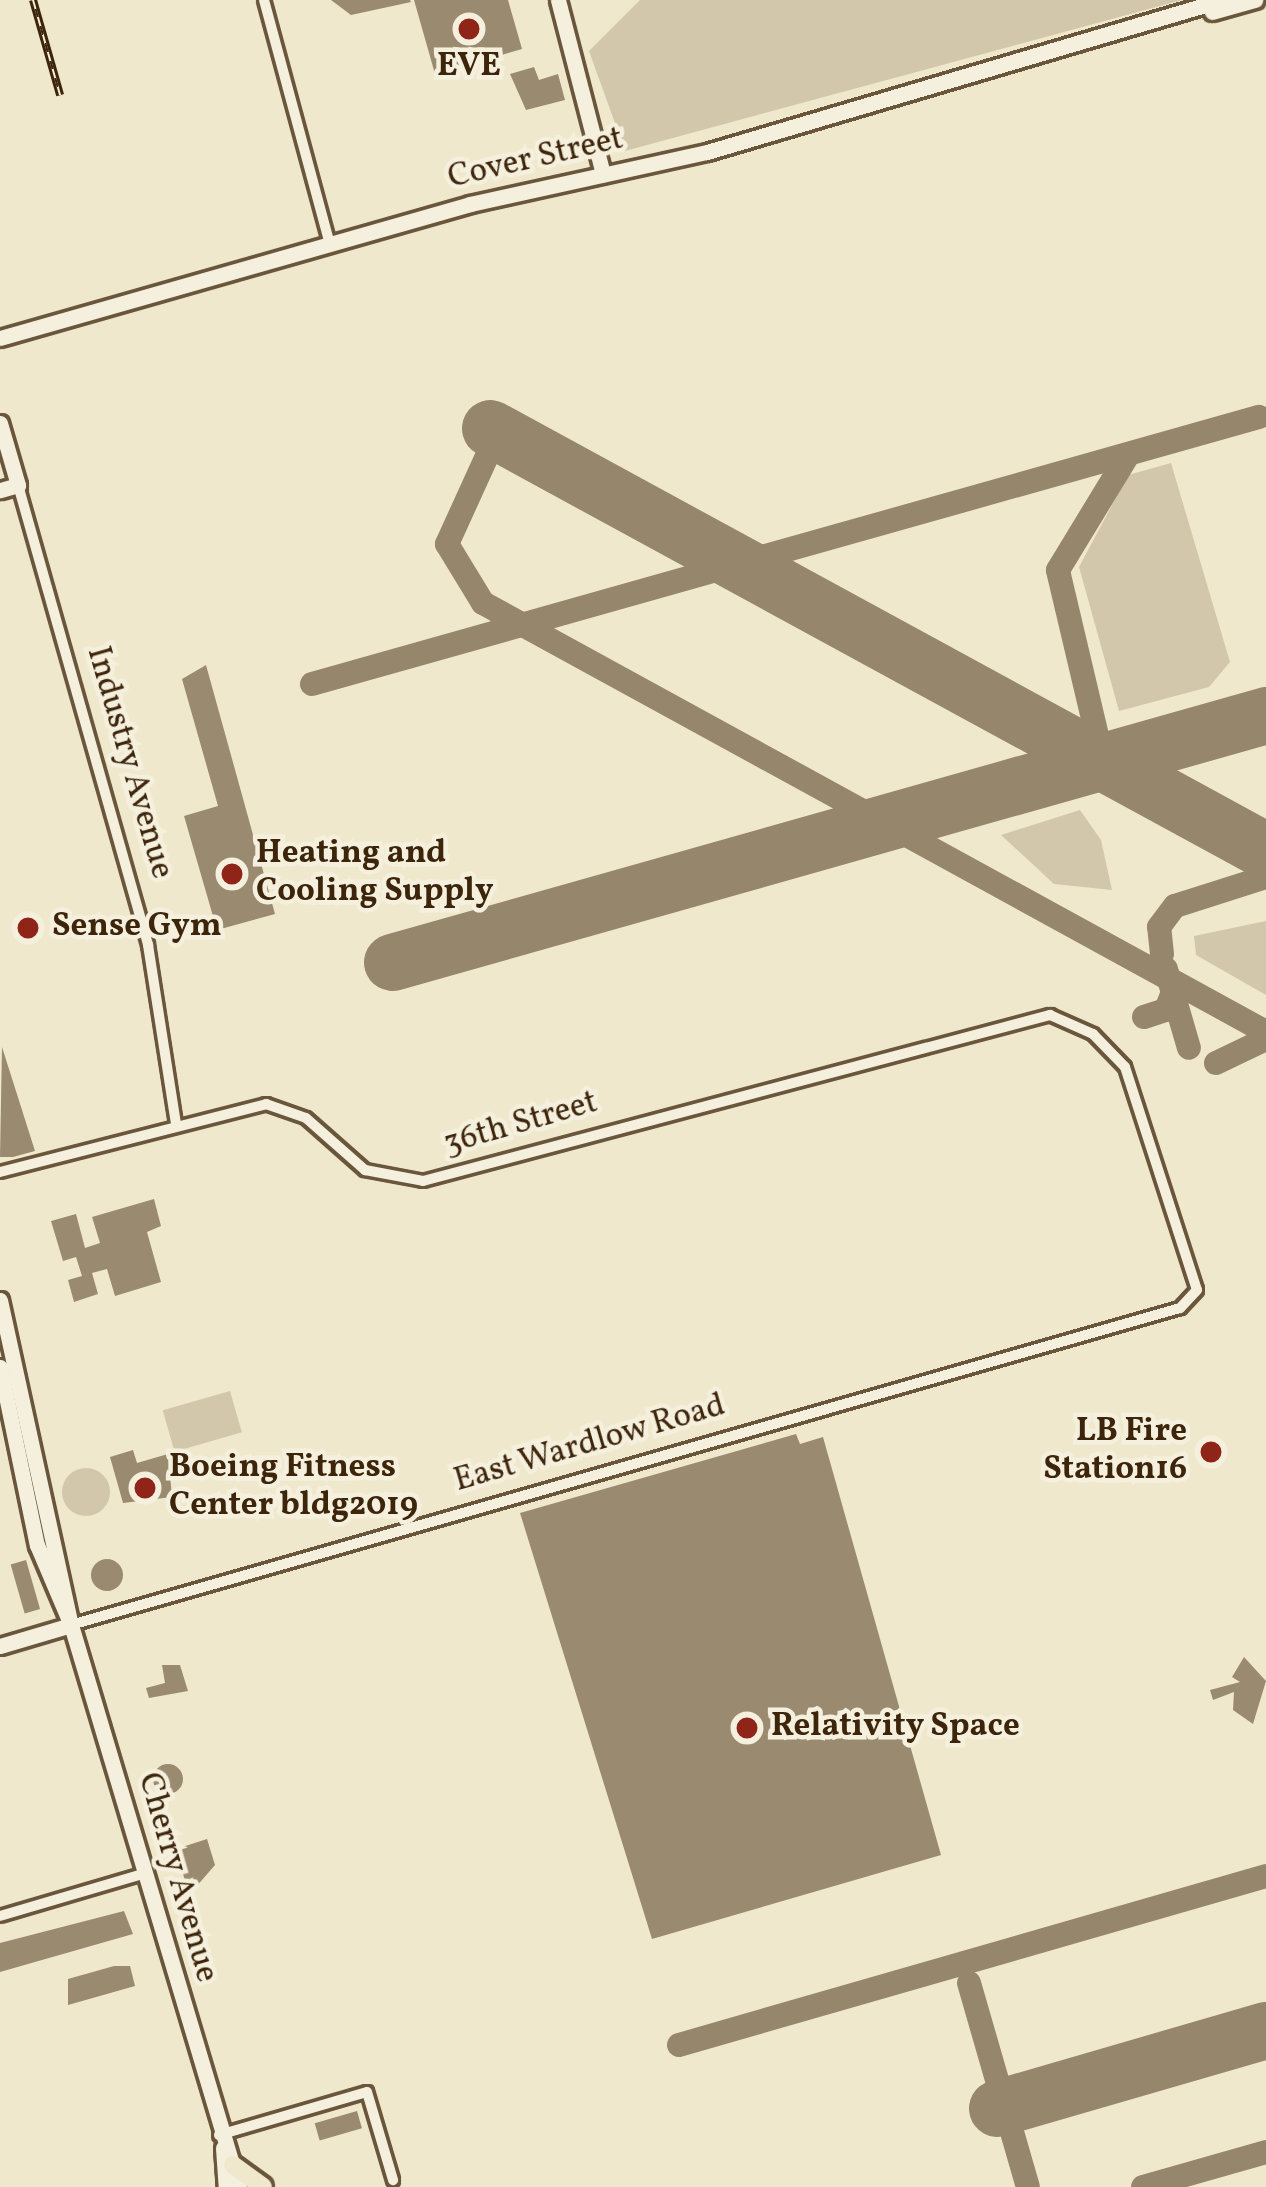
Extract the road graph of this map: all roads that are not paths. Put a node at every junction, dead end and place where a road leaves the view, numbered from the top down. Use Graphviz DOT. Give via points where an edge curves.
graph roads {
  1 [pos="264,0"];
  2 [pos="558,0"];
  3 [pos="1222,0"];
  4 [pos="1255,0"];
  5 [pos="1087,43"];
  6 [pos="603,174"];
  7 [pos="330,245"];
  8 [pos="47,326"];
  9 [pos="0,338"];
  10 [pos="0,349"];
  11 [pos="0,423"];
  12 [pos="18,485"];
  13 [pos="0,490"];
  14 [pos="176,1123"];
  15 [pos="0,1172"];
  16 [pos="1194,1297"];
  17 [pos="0,1300"];
  18 [pos="0,1367"];
  19 [pos="71,1625"];
  20 [pos="0,1646"];
  21 [pos="143,1874"];
  22 [pos="0,1916"];
  23 [pos="225,2149"];
  24 [pos="393,2180"];
  25 [pos="226,2187"];
  26 [pos="239,2187"];
  27 [pos="262,2187"];
  1 -- 7 [label="street"];
  2 -- 6 [label="street"];
  3 -- 5 [label="street, Cover Street"];
  4 -- 5 [label="street, Cover Street"];
  5 -- 6 [label="street, Cover Street"];
  6 -- 7 [label="street, Cover Street"];
  7 -- 8 [label="street, Cover Street"];
  8 -- 9 [label="street, Cover Street"];
  8 -- 10 [label="street"];
  11 -- 12 [label="street, Industry Avenue"];
  12 -- 13 [label="street"];
  12 -- 14 [label="street, Industry Avenue" via="148,946"];
  14 -- 15 [label="street, 36th Street"];
  14 -- 16 [label="street, 36th Street" via="279,1106 365,1170 423,1181 1016,1015 1075,1024 1109,1046 1139,1100"];
  16 -- 19 [label="street, East Wardlow Road"];
  17 -- 19 [label="street, Cherry Avenue"];
  18 -- 19 [label="street, Cherry Avenue" via="38,1548"];
  19 -- 20 [label="street, East Wardlow Road"];
  19 -- 21 [label="street, Cherry Avenue"];
  21 -- 22 [label="street"];
  21 -- 23 [label="street, Cherry Avenue"];
  23 -- 24 [label="street" via="367,2092"];
  23 -- 25 [label="street, Cherry Avenue"];
  23 -- 26 [label="street, Cherry Avenue"];
  23 -- 27 [label="highway"];
}
